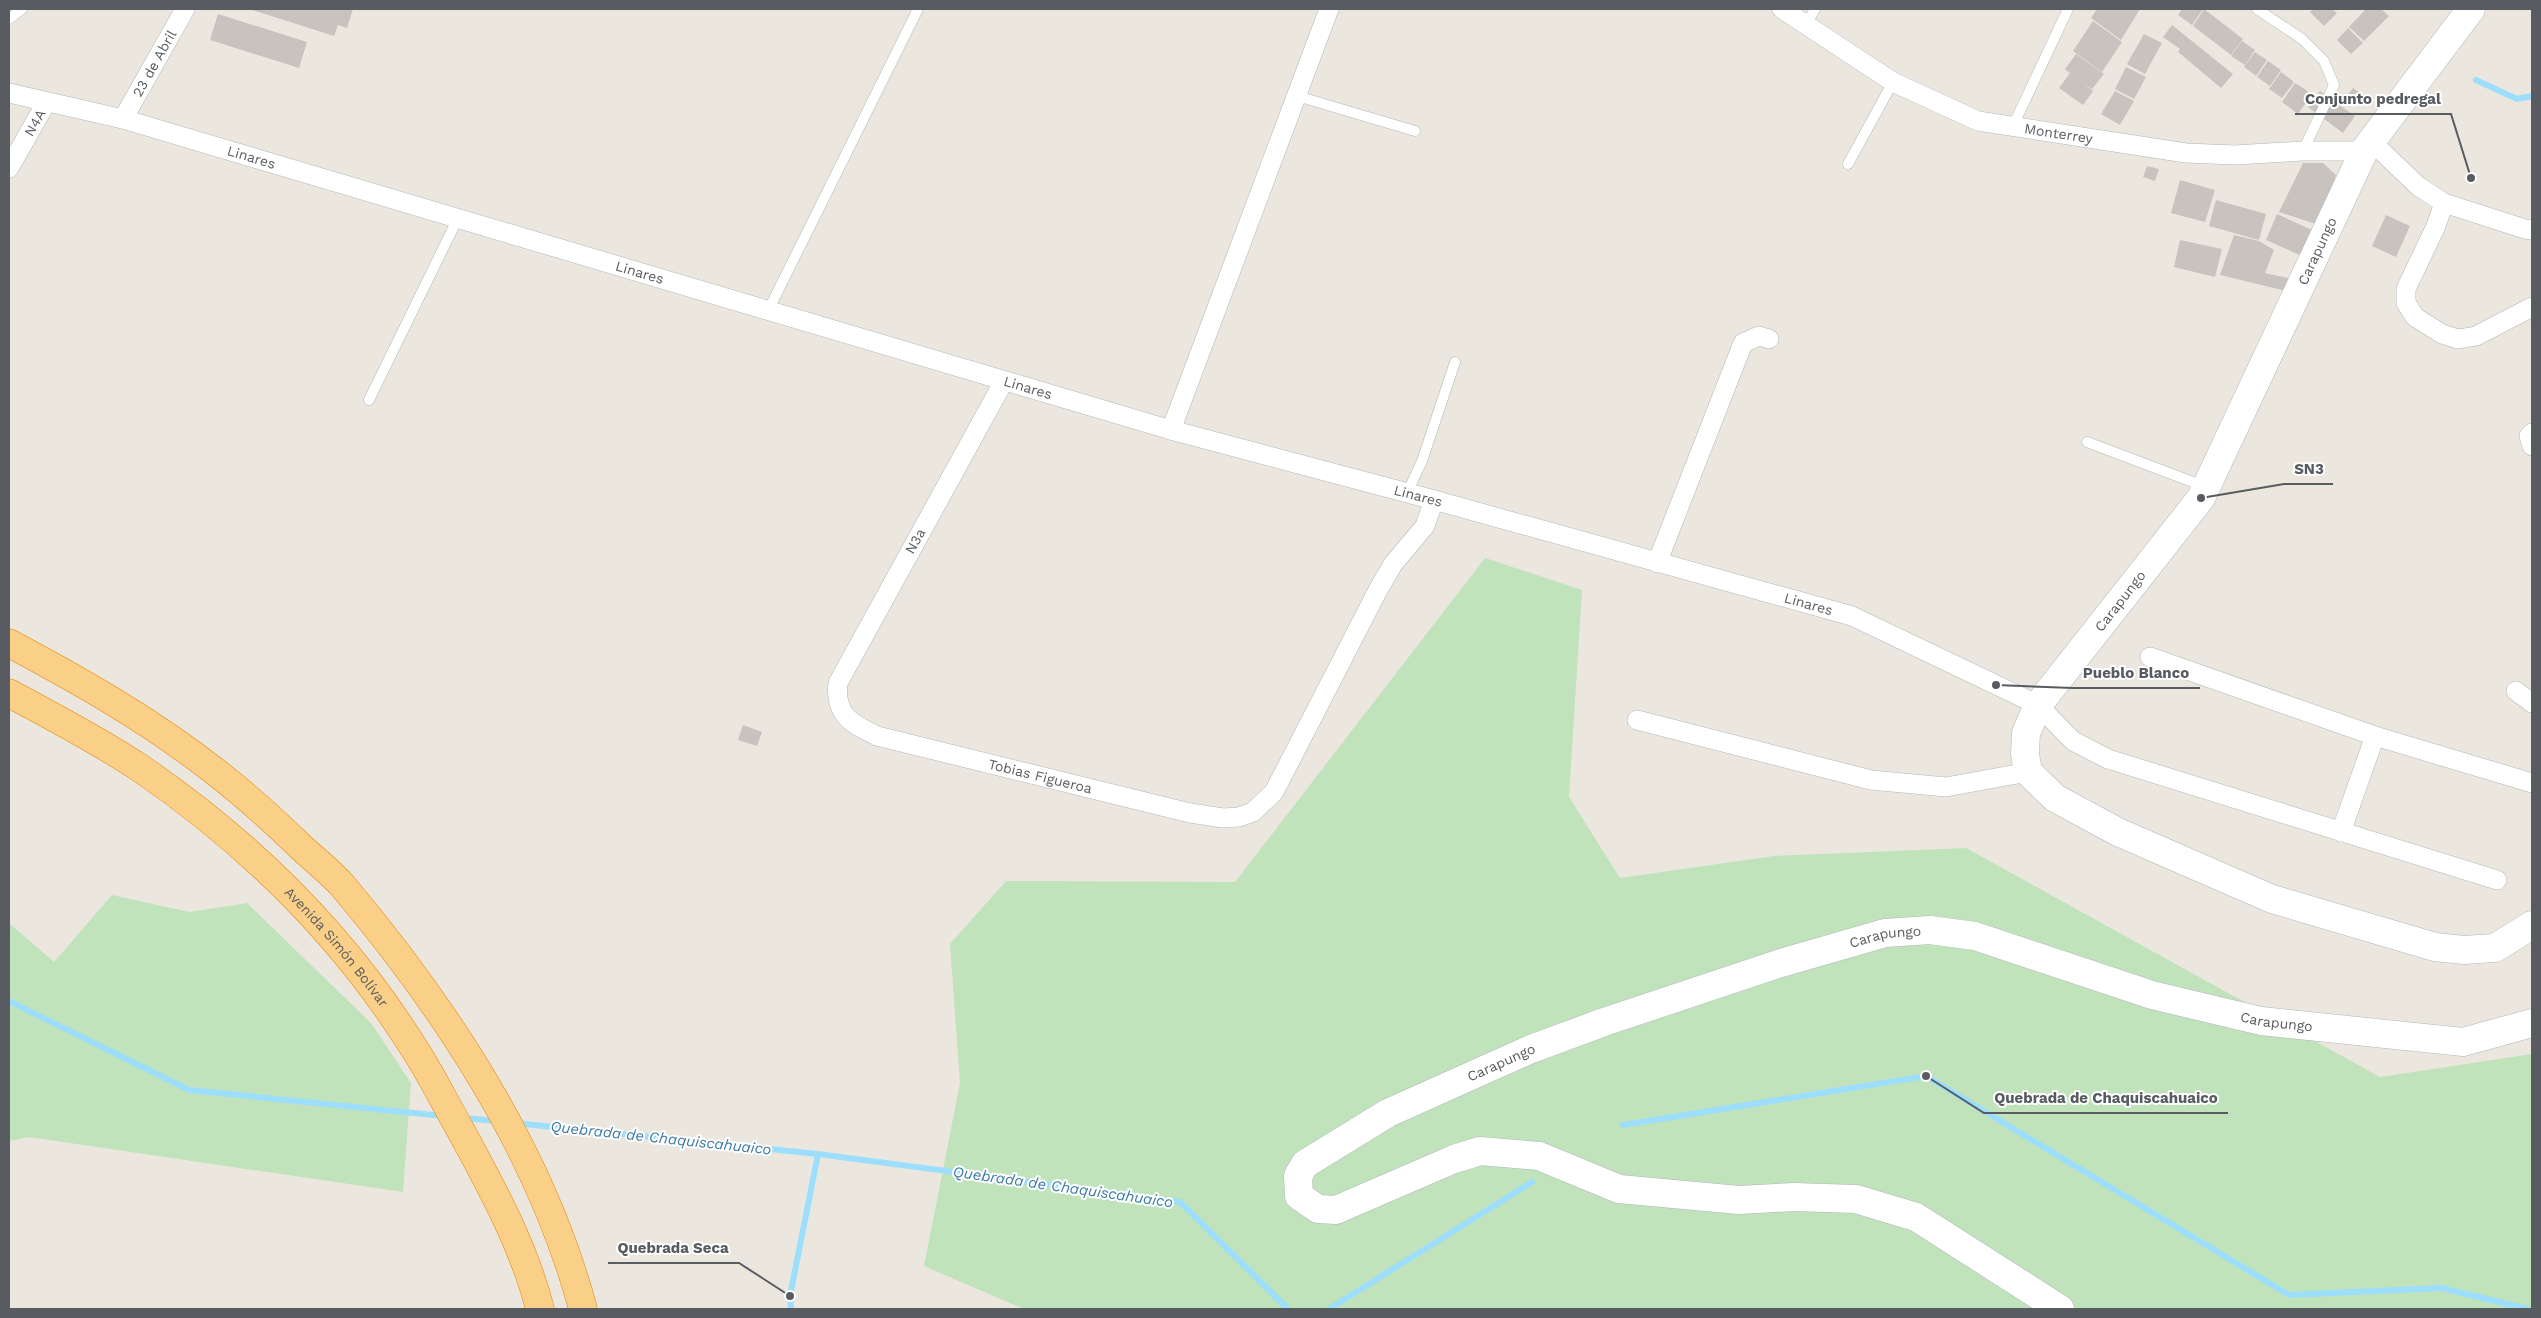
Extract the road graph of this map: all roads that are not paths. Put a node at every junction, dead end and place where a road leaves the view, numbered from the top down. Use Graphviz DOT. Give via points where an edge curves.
graph roads {
  1 [pos="22,9"];
  2 [pos="185,9"];
  3 [pos="918,9"];
  4 [pos="1329,9"];
  5 [pos="1782,9"];
  6 [pos="1815,9"];
  7 [pos="2068,9"];
  8 [pos="2257,9"];
  9 [pos="2471,9"];
  10 [pos="9,19"];
  11 [pos="1806,25"];
  12 [pos="1893,82"];
  13 [pos="9,93"];
  14 [pos="1297,96"];
  15 [pos="46,103"];
  16 [pos="123,119"];
  17 [pos="2013,126"];
  18 [pos="1414,131"];
  19 [pos="2368,147"];
  20 [pos="2303,151"];
  21 [pos="1848,164"];
  22 [pos="9,168"];
  23 [pos="2444,203"];
  24 [pos="458,218"];
  25 [pos="2532,230"];
  26 [pos="2532,307"];
  27 [pos="768,311"];
  28 [pos="1769,339"];
  29 [pos="1455,362"];
  30 [pos="1004,381"];
  31 [pos="369,400"];
  32 [pos="1171,430"];
  33 [pos="2532,433"];
  34 [pos="2087,442"];
  35 [pos="2532,446"];
  36 [pos="2207,487"];
  37 [pos="1407,493"];
  38 [pos="1434,500"];
  39 [pos="1657,563"];
  40 [pos="9,643"];
  41 [pos="2150,657"];
  42 [pos="2516,691"];
  43 [pos="9,693"];
  44 [pos="2532,703"];
  45 [pos="838,704"];
  46 [pos="2038,705"];
  47 [pos="1637,720"];
  48 [pos="2375,736"];
  49 [pos="2028,772"];
  50 [pos="2532,782"];
  51 [pos="2340,832"];
  52 [pos="2497,880"];
  53 [pos="2532,925"];
  54 [pos="2532,1023"];
  55 [pos="540,1309"];
  56 [pos="582,1309"];
  57 [pos="2060,1309"];
  1 -- 10 [label="lane"];
  2 -- 16 [label="street, 23 de Abril"];
  3 -- 27 [label="lane"];
  4 -- 14 [label="street"];
  5 -- 11 [label="street, Monterrey"];
  6 -- 11 [label="lane"];
  7 -- 17 [label="lane"];
  8 -- 20 [label="lane" via="2302,39 2324,61 2334,85"];
  9 -- 19 [label="street, Carapungo"];
  11 -- 12 [label="street, Monterrey"];
  12 -- 17 [label="street, Monterrey" via="1978,121"];
  12 -- 21 [label="lane"];
  13 -- 15 [label="street, Linares"];
  14 -- 18 [label="lane"];
  14 -- 32 [label="street"];
  15 -- 16 [label="street, Linares"];
  15 -- 22 [label="street, N4A"];
  16 -- 24 [label="street, Linares"];
  17 -- 20 [label="street, Monterrey" via="2186,153 2235,155"];
  19 -- 20 [label="street, Monterrey"];
  19 -- 23 [label="street"];
  19 -- 36 [label="street, Carapungo"];
  23 -- 25 [label="street"];
  23 -- 26 [label="street" via="2406,289 2406,303 2414,317 2442,334 2458,339 2476,336"];
  24 -- 27 [label="street, Linares"];
  24 -- 31 [label="lane"];
  27 -- 30 [label="street, Linares"];
  28 -- 39 [label="street" via="1760,336 1743,343"];
  29 -- 37 [label="lane" via="1422,461"];
  30 -- 32 [label="street, Linares"];
  30 -- 45 [label="street, N3a" via="853,652 838,683"];
  32 -- 37 [label="street, Linares"];
  33 -- 35 [label="street" via="2529,436"];
  34 -- 36 [label="lane"];
  36 -- 46 [label="street, Carapungo"];
  37 -- 38 [label="street, Linares"];
  38 -- 39 [label="street, Linares"];
  38 -- 45 [label="street, Tobias Figueroa" via="1425,526 1378,590 1274,792 1253,812 1222,818 1190,813 975,762 877,736 848,720"];
  39 -- 46 [label="street, Linares" via="1852,616"];
  40 -- 56 [label="highway" via="103,694 160,730 265,812 340,884 441,1015 496,1103 554,1222"];
  41 -- 48 [label="street"];
  42 -- 44 [label="street"];
  43 -- 55 [label="highway, Avenida Simón Bolívar" via="139,768 232,837 326,930 412,1045 449,1109 523,1257"];
  46 -- 49 [label="street, Carapungo" via="2026,734"];
  46 -- 51 [label="street" via="2073,741 2108,759"];
  47 -- 49 [label="street" via="1872,780 1946,787"];
  48 -- 50 [label="street"];
  48 -- 51 [label="street"];
  49 -- 53 [label="street" via="2054,798 2118,832 2272,899 2344,921 2435,947 2464,950 2495,948"];
  51 -- 52 [label="street"];
  54 -- 57 [label="street, Carapungo" via="2463,1042 2261,1021 2152,995 1975,936 1930,930 1885,933 1781,963 1530,1049 1388,1113 1305,1164 1298,1176 1299,1196 1318,1209 1336,1210 1454,1159 1480,1151 1510,1152 1539,1156 1619,1189 1739,1200 1794,1197 1856,1199 1916,1217"];
}
